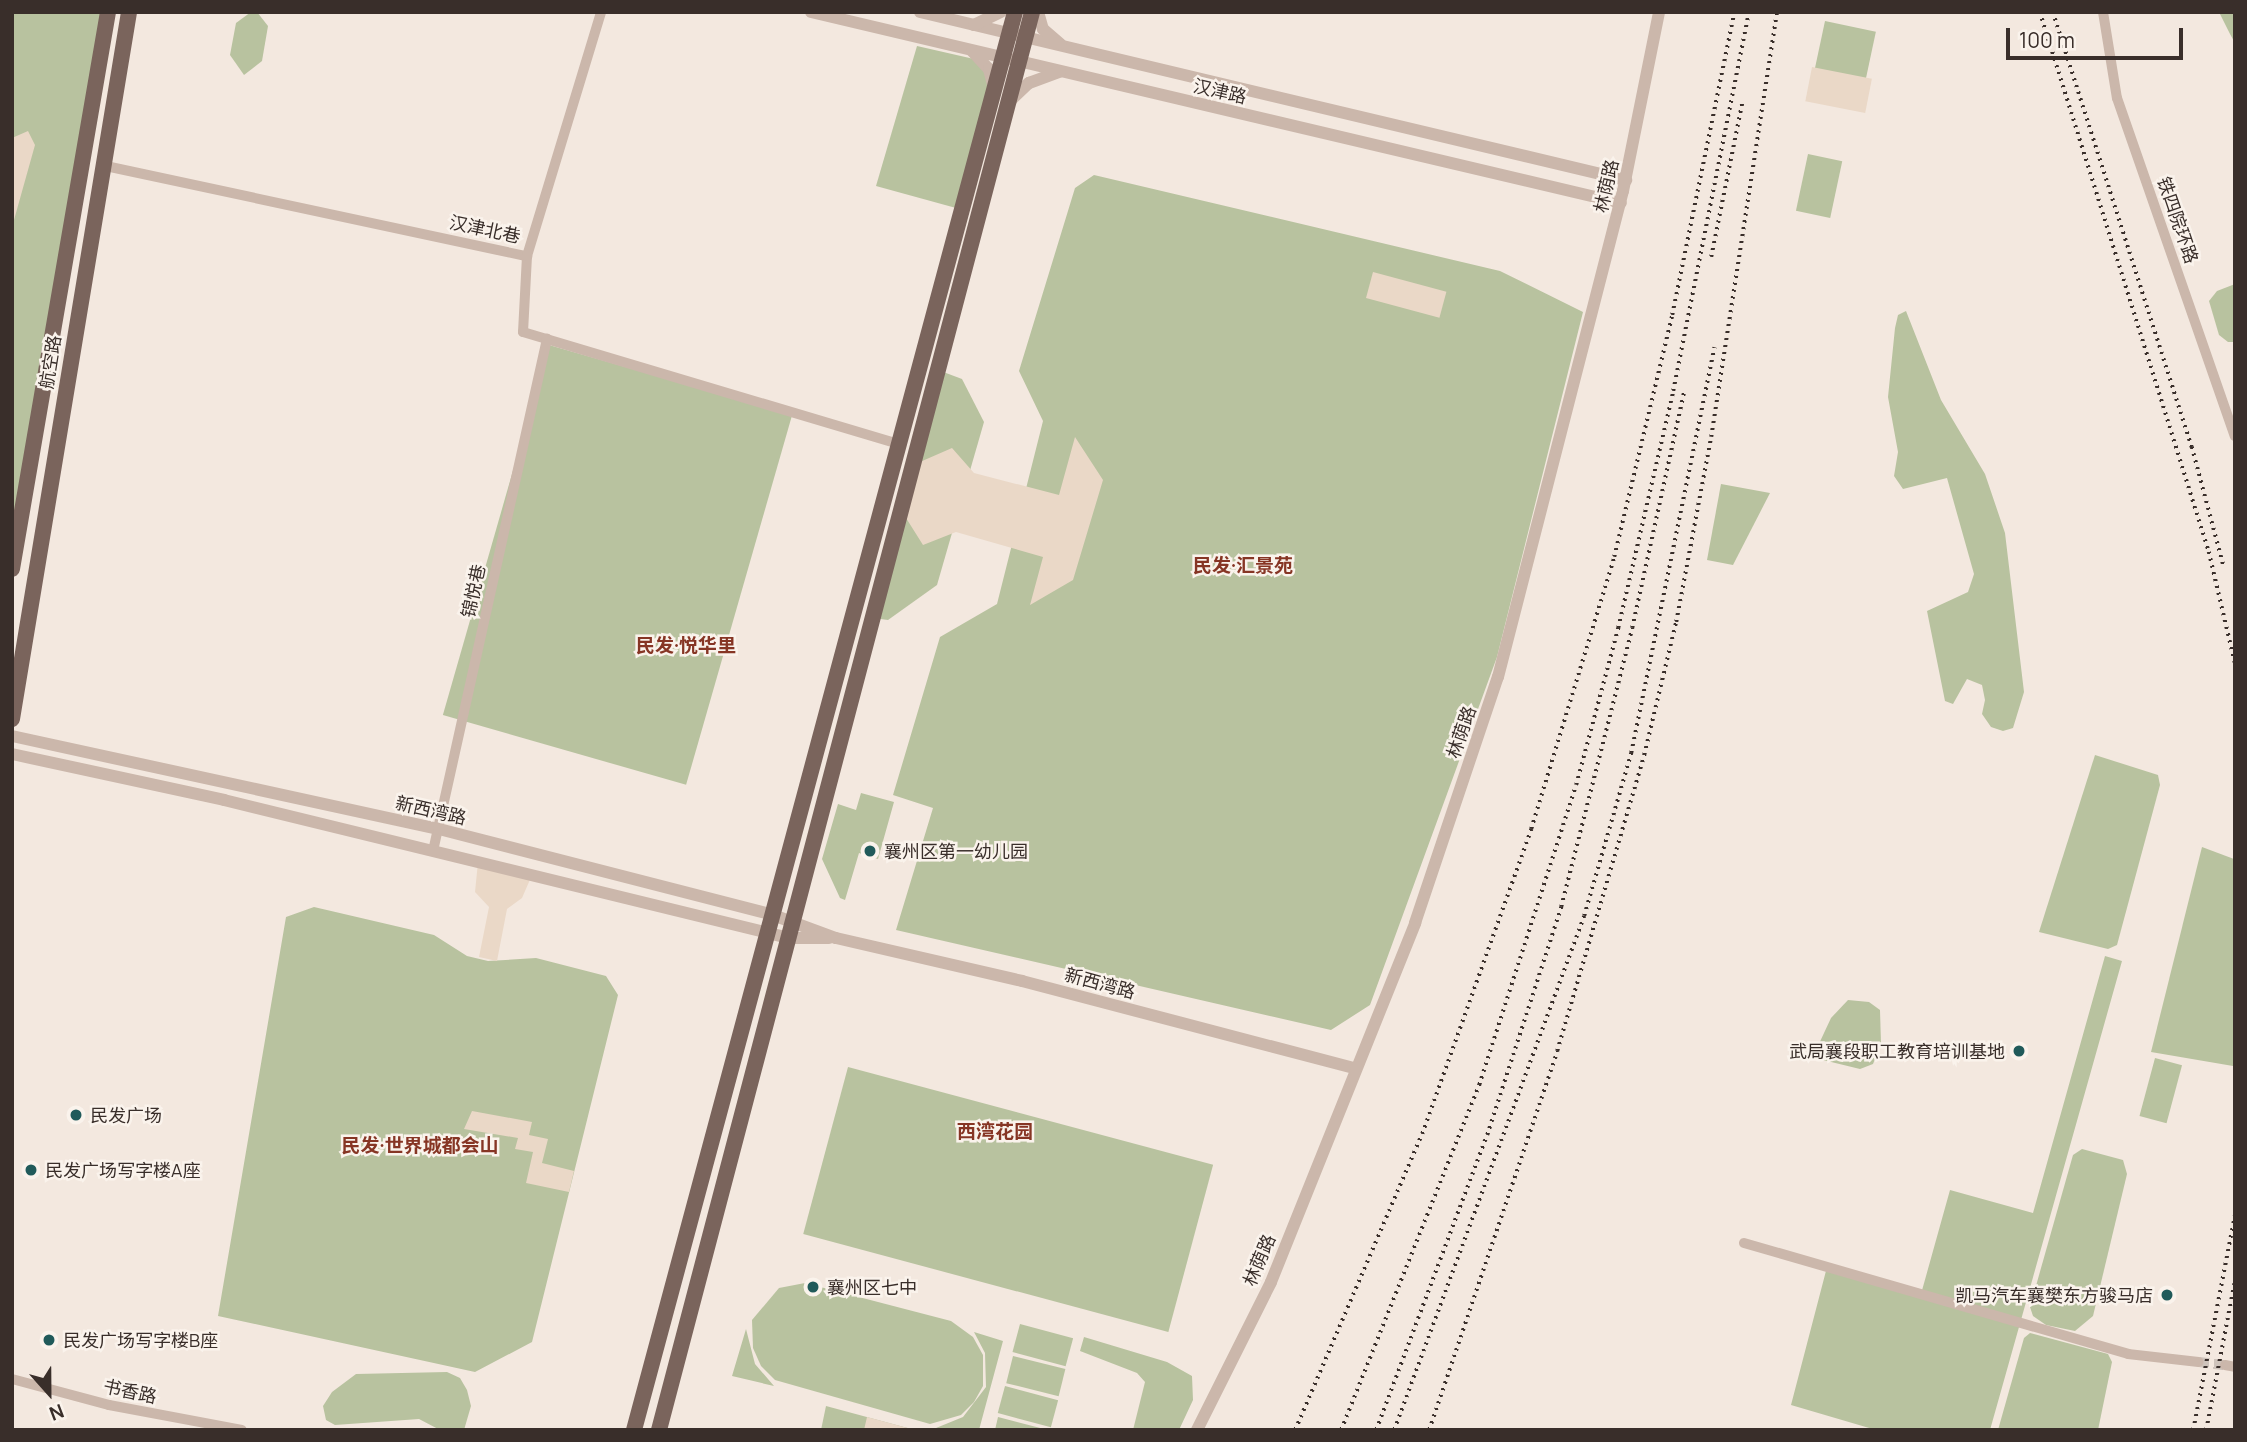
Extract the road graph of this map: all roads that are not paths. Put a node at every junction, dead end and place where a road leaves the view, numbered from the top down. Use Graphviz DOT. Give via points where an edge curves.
graph roads {
  1 [pos="108,12"];
  2 [pos="129,12"];
  3 [pos="601,12"];
  4 [pos="811,12"];
  5 [pos="920,12"];
  6 [pos="1001,12"];
  7 [pos="1015,12"];
  8 [pos="1032,12"];
  9 [pos="1038,12"];
  10 [pos="1659,12"];
  11 [pos="2103,12"];
  12 [pos="974,25"];
  13 [pos="1009,34"];
  14 [pos="1025,37"];
  15 [pos="1063,46"];
  16 [pos="972,51"];
  17 [pos="1002,58"];
  18 [pos="1019,62"];
  19 [pos="1061,72"];
  20 [pos="994,89"];
  21 [pos="1008,103"];
  22 [pos="100,165"];
  23 [pos="1626,180"];
  24 [pos="1620,203"];
  25 [pos="527,256"];
  26 [pos="547,339"];
  27 [pos="2235,436"];
  28 [pos="899,444"];
  29 [pos="12,569"];
  30 [pos="12,719"];
  31 [pos="12,736"];
  32 [pos="12,754"];
  33 [pos="439,829"];
  34 [pos="433,851"];
  35 [pos="773,915"];
  36 [pos="793,921"];
  37 [pos="768,932"];
  38 [pos="789,938"];
  39 [pos="836,938"];
  40 [pos="1354,1068"];
  41 [pos="1744,1243"];
  42 [pos="2199,1362"];
  43 [pos="12,1379"];
  44 [pos="242,1430"];
  45 [pos="634,1430"];
  46 [pos="659,1430"];
  47 [pos="1197,1430"];
  1 -- 29 [label="main road, 航空路"];
  2 -- 22 [label="main road, 航空路"];
  3 -- 25 [label="street"];
  4 -- 16 [label="street, 汉津路"];
  5 -- 12 [label="street, 汉津路"];
  6 -- 12 [label="street"];
  7 -- 13 [label="main road"];
  8 -- 14 [label="main road"];
  9 -- 15 [label="street" via="1043,29"];
  10 -- 23 [label="street, 林荫路"];
  11 -- 27 [label="street, 铁四院环路" via="2117,98"];
  12 -- 13 [label="street, 汉津路"];
  13 -- 14 [label="street, 汉津路"];
  13 -- 17 [label="main road"];
  14 -- 15 [label="street, 汉津路"];
  14 -- 18 [label="main road"];
  15 -- 23 [label="street, 汉津路"];
  16 -- 17 [label="street, 汉津路"];
  16 -- 20 [label="street" via="989,69"];
  17 -- 18 [label="street, 汉津路"];
  17 -- 20 [label="main road"];
  18 -- 19 [label="street, 汉津路"];
  18 -- 21 [label="main road"];
  19 -- 21 [label="street" via="1028,83"];
  19 -- 24 [label="street, 汉津路"];
  20 -- 28 [label="main road"];
  21 -- 36 [label="main road"];
  22 -- 25 [label="street, 汉津北巷"];
  22 -- 30 [label="main road, 航空路"];
  23 -- 24 [label="street, 林荫路"];
  24 -- 40 [label="street, 林荫路" via="1498,677 1415,923"];
  25 -- 26 [label="street, 汉津北巷" via="523,332"];
  26 -- 28 [label="street, 汉津北巷"];
  26 -- 33 [label="street, 锦悦巷"];
  28 -- 35 [label="main road"];
  31 -- 33 [label="street, 新西湾路"];
  32 -- 34 [label="street, 新西湾路"];
  33 -- 34 [label="street, 锦悦巷"];
  33 -- 35 [label="street, 新西湾路"];
  34 -- 37 [label="street, 新西湾路"];
  35 -- 36 [label="street, 新西湾路"];
  35 -- 37 [label="main road"];
  36 -- 38 [label="main road"];
  36 -- 39 [label="street, 新西湾路"];
  37 -- 38 [label="street, 新西湾路"];
  37 -- 45 [label="main road"];
  38 -- 39 [label="street, 新西湾路"];
  38 -- 46 [label="main road"];
  39 -- 40 [label="street, 新西湾路"];
  40 -- 47 [label="street, 林荫路" via="1270,1282"];
  41 -- 42 [label="street" via="2128,1354"];
  43 -- 44 [label="street, 书香路" via="108,1405"];
}
